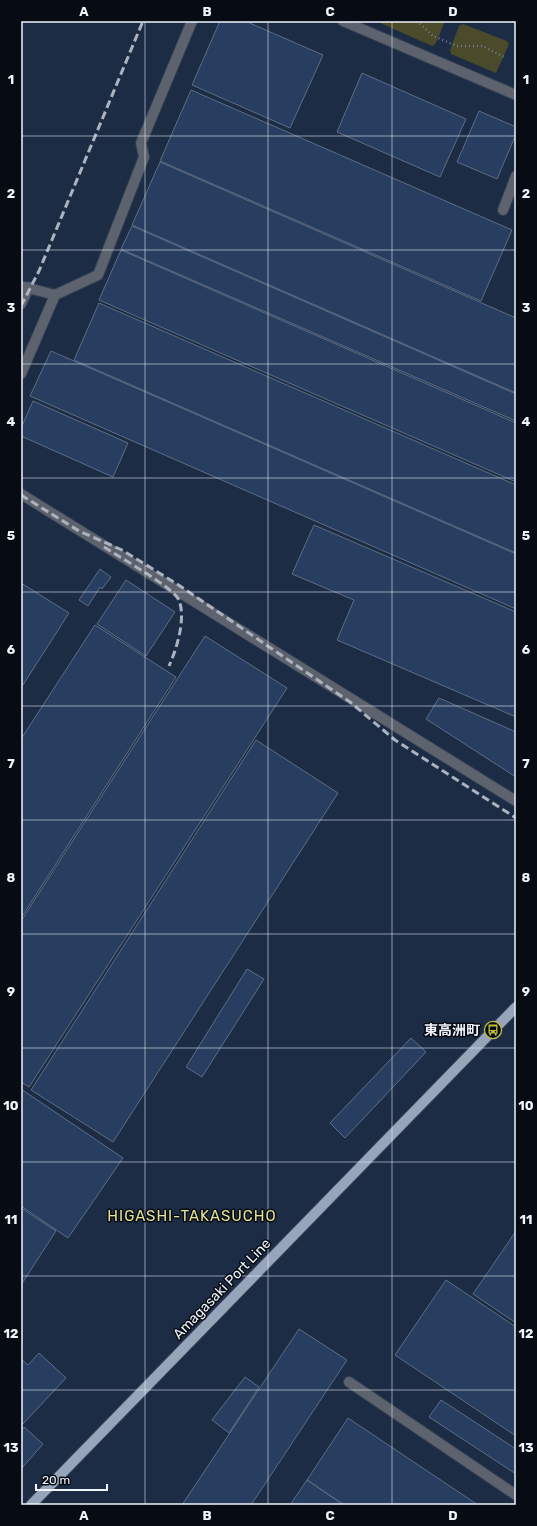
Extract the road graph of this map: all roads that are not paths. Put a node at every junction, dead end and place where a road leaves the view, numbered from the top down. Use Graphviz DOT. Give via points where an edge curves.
graph roads {
  1 [pos="192,21"];
  2 [pos="343,21"];
  3 [pos="516,95"];
  4 [pos="516,176"];
  5 [pos="503,210"];
  6 [pos="25,286"];
  7 [pos="55,295"];
  8 [pos="21,304"];
  9 [pos="21,374"];
  10 [pos="21,494"];
  11 [pos="516,801"];
  12 [pos="516,1007"];
  13 [pos="349,1382"];
  14 [pos="516,1495"];
  15 [pos="32,1505"];
  1 -- 7 [label="lane" via="141,142 144,157 98,275"];
  2 -- 3 [label="lane"];
  4 -- 5 [label="lane"];
  6 -- 7 [label="lane"];
  6 -- 8 [label="lane"];
  7 -- 9 [label="lane"];
  10 -- 11 [label="lane"];
  12 -- 15 [label="main road, Amagasaki Port Line"];
  13 -- 14 [label="lane"];
}
